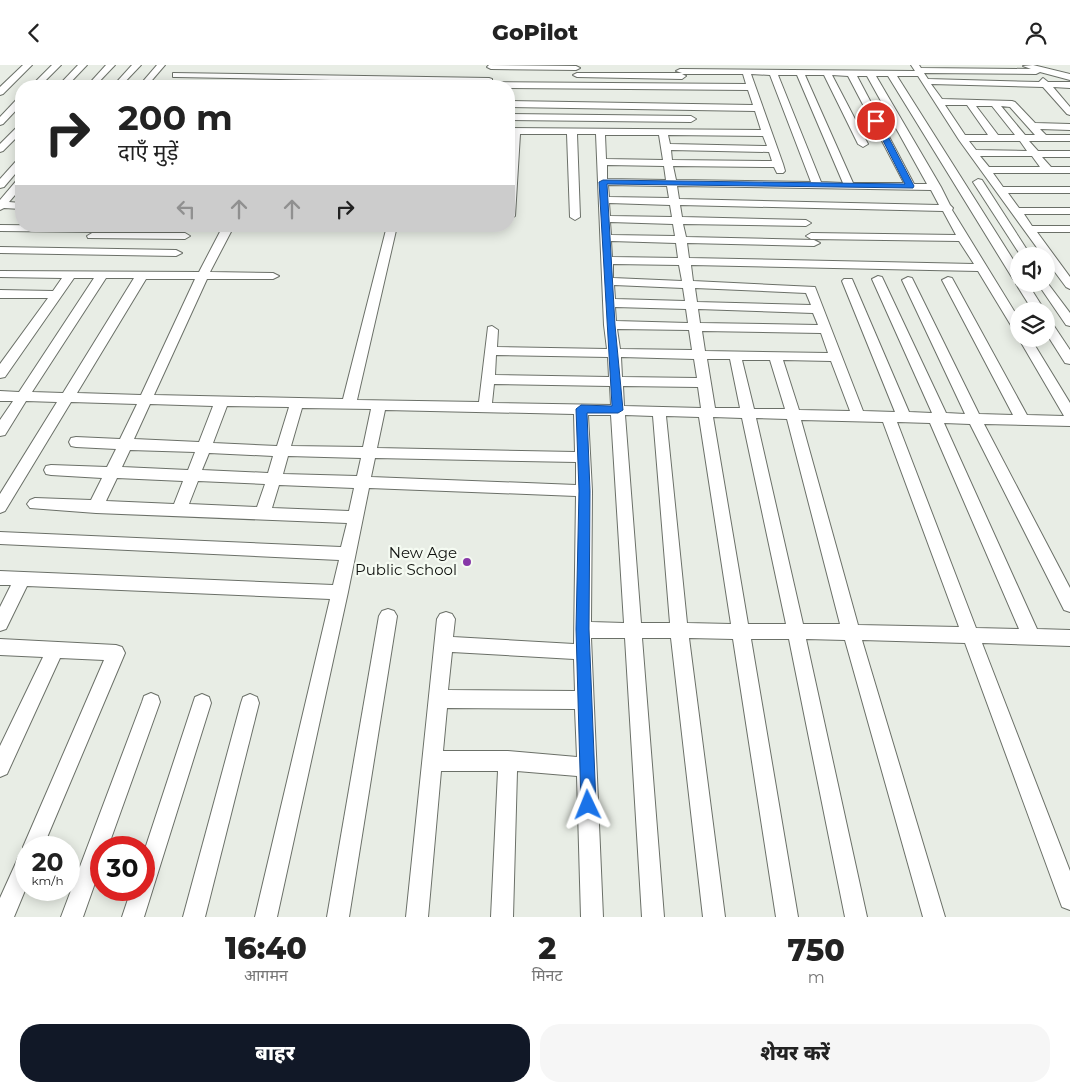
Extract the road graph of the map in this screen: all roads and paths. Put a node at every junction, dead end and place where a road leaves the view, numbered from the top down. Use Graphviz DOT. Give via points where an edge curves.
graph roads {
  1 [pos="28,65"];
  2 [pos="57,65"];
  3 [pos="83,65"];
  4 [pos="111,65"];
  5 [pos="137,65"];
  6 [pos="161,65"];
  7 [pos="184,65"];
  8 [pos="1020,65"];
  9 [pos="313,67"];
  10 [pos="1034,68"];
  11 [pos="480,70"];
  12 [pos="680,70"];
  13 [pos="844,70"];
  14 [pos="746,72"];
  15 [pos="773,72"];
  16 [pos="800,72"];
  17 [pos="826,72"];
  18 [pos="870,73"];
  19 [pos="891,73"];
  20 [pos="920,73"];
  21 [pos="577,74"];
  22 [pos="176,75"];
  23 [pos="308,76"];
  24 [pos="489,76"];
  25 [pos="1070,77"];
  26 [pos="41,80"];
  27 [pos="68,80"];
  28 [pos="97,80"];
  29 [pos="123,80"];
  30 [pos="148,80"];
  31 [pos="172,80"];
  32 [pos="306,80"];
  33 [pos="1046,85"];
  34 [pos="1070,85"];
  35 [pos="684,87"];
  36 [pos="751,87"];
  37 [pos="0,91"];
  38 [pos="996,95"];
  39 [pos="1058,98"];
  40 [pos="1070,98"];
  41 [pos="939,102"];
  42 [pos="970,103"];
  43 [pos="515,104"];
  44 [pos="15,106"];
  45 [pos="688,108"];
  46 [pos="758,108"];
  47 [pos="1070,111"];
  48 [pos="515,117"];
  49 [pos="691,119"];
  50 [pos="0,123"];
  51 [pos="15,123"];
  52 [pos="1032,126"];
  53 [pos="1070,127"];
  54 [pos="515,131"];
  55 [pos="572,131"];
  56 [pos="600,131"];
  57 [pos="663,132"];
  58 [pos="694,133"];
  59 [pos="766,133"];
  60 [pos="15,134"];
  61 [pos="962,138"];
  62 [pos="994,138"];
  63 [pos="1020,138"];
  64 [pos="1043,138"];
  65 [pos="1070,138"];
  66 [pos="863,144"];
  67 [pos="666,147"];
  68 [pos="0,149"];
  69 [pos="772,149"];
  70 [pos="974,153"];
  71 [pos="1034,154"];
  72 [pos="1070,154"];
  73 [pos="602,163"];
  74 [pos="669,163"];
  75 [pos="778,164"];
  76 [pos="15,168"];
  77 [pos="987,170"];
  78 [pos="1048,170"];
  79 [pos="1070,170"];
  80 [pos="603,182"];
  81 [pos="978,182"];
  82 [pos="671,183"];
  83 [pos="789,184"];
  84 [pos="0,185"];
  85 [pos="816,185"];
  86 [pos="849,185"];
  87 [pos="910,186"];
  88 [pos="936,187"];
  89 [pos="1001,190"];
  90 [pos="1070,190"];
  91 [pos="0,192"];
  92 [pos="15,192"];
  93 [pos="15,194"];
  94 [pos="604,200"];
  95 [pos="674,202"];
  96 [pos="800,205"];
  97 [pos="1,206"];
  98 [pos="15,206"];
  99 [pos="948,208"];
  100 [pos="1016,211"];
  101 [pos="1070,211"];
  102 [pos="575,217"];
  103 [pos="605,219"];
  104 [pos="677,220"];
  105 [pos="806,223"];
  106 [pos="0,228"];
  107 [pos="15,228"];
  108 [pos="1030,229"];
  109 [pos="1070,229"];
  110 [pos="95,232"];
  111 [pos="125,232"];
  112 [pos="226,232"];
  113 [pos="391,232"];
  114 [pos="184,236"];
  115 [pos="606,238"];
  116 [pos="963,238"];
  117 [pos="680,240"];
  118 [pos="812,240"];
  119 [pos="1020,247"];
  120 [pos="0,250"];
  121 [pos="82,251"];
  122 [pos="176,253"];
  123 [pos="607,261"];
  124 [pos="684,262"];
  125 [pos="822,265"];
  126 [pos="71,273"];
  127 [pos="0,274"];
  128 [pos="102,275"];
  129 [pos="142,275"];
  130 [pos="203,275"];
  131 [pos="273,276"];
  132 [pos="1007,277"];
  133 [pos="878,279"];
  134 [pos="1055,279"];
  135 [pos="908,280"];
  136 [pos="948,280"];
  137 [pos="608,281"];
  138 [pos="848,281"];
  139 [pos="1068,281"];
  140 [pos="687,285"];
  141 [pos="1049,292"];
  142 [pos="0,294"];
  143 [pos="55,295"];
  144 [pos="1013,302"];
  145 [pos="1031,302"];
  146 [pos="609,303"];
  147 [pos="691,306"];
  148 [pos="818,309"];
  149 [pos="1070,322"];
  150 [pos="610,325"];
  151 [pos="694,326"];
  152 [pos="826,329"];
  153 [pos="492,330"];
  154 [pos="1055,337"];
  155 [pos="1030,347"];
  156 [pos="490,351"];
  157 [pos="614,353"];
  158 [pos="699,355"];
  159 [pos="735,355"];
  160 [pos="775,355"];
  161 [pos="836,357"];
  162 [pos="1070,360"];
  163 [pos="0,374"];
  164 [pos="488,379"];
  165 [pos="616,381"];
  166 [pos="704,383"];
  167 [pos="0,396"];
  168 [pos="23,396"];
  169 [pos="66,397"];
  170 [pos="145,399"];
  171 [pos="222,401"];
  172 [pos="297,403"];
  173 [pos="349,404"];
  174 [pos="379,404"];
  175 [pos="485,407"];
  176 [pos="581,409"];
  177 [pos="618,410"];
  178 [pos="659,411"];
  179 [pos="707,412"];
  180 [pos="748,413"];
  181 [pos="793,414"];
  182 [pos="1070,414"];
  183 [pos="858,415"];
  184 [pos="896,416"];
  185 [pos="938,417"];
  186 [pos="974,418"];
  187 [pos="1022,419"];
  188 [pos="1070,421"];
  189 [pos="0,431"];
  190 [pos="76,442"];
  191 [pos="124,444"];
  192 [pos="203,449"];
  193 [pos="282,451"];
  194 [pos="368,453"];
  195 [pos="583,457"];
  196 [pos="51,470"];
  197 [pos="112,472"];
  198 [pos="192,475"];
  199 [pos="273,478"];
  200 [pos="363,481"];
  201 [pos="584,491"];
  202 [pos="35,504"];
  203 [pos="0,507"];
  204 [pos="96,507"];
  205 [pos="179,510"];
  206 [pos="263,513"];
  207 [pos="355,517"];
  208 [pos="0,538"];
  209 [pos="348,554"];
  210 [pos="0,578"];
  211 [pos="23,579"];
  212 [pos="340,592"];
  213 [pos="1070,605"];
  214 [pos="388,615"];
  215 [pos="446,619"];
  216 [pos="0,624"];
  217 [pos="582,629"];
  218 [pos="632,630"];
  219 [pos="679,631"];
  220 [pos="740,631"];
  221 [pos="796,632"];
  222 [pos="851,632"];
  223 [pos="970,637"];
  224 [pos="1032,638"];
  225 [pos="1070,639"];
  226 [pos="444,644"];
  227 [pos="0,647"];
  228 [pos="55,650"];
  229 [pos="583,652"];
  230 [pos="438,699"];
  231 [pos="585,700"];
  232 [pos="151,702"];
  233 [pos="202,703"];
  234 [pos="250,703"];
  235 [pos="432,761"];
  236 [pos="508,761"];
  237 [pos="0,767"];
  238 [pos="587,767"];
  239 [pos="38,836"];
  240 [pos="155,850"];
  241 [pos="15,889"];
  242 [pos="1070,899"];
  243 [pos="138,901"];
  244 [pos="3,917"];
  245 [pos="72,917"];
  246 [pos="133,917"];
  247 [pos="194,917"];
  248 [pos="266,917"];
  249 [pos="338,917"];
  250 [pos="416,917"];
  251 [pos="502,917"];
  252 [pos="592,917"];
  253 [pos="653,917"];
  254 [pos="714,917"];
  255 [pos="787,917"];
  256 [pos="856,917"];
  257 [pos="934,917"];
  1 -- 37 [label="street"];
  2 -- 26 [label="street"];
  3 -- 27 [label="street"];
  4 -- 28 [label="street"];
  5 -- 29 [label="street"];
  6 -- 30 [label="street"];
  7 -- 22 [label="street"];
  8 -- 10 [label="street"];
  9 -- 23 [label="street"];
  10 -- 20 [label="street"];
  10 -- 25 [label="street"];
  10 -- 33 [label="street"];
  11 -- 24 [label="street"];
  12 -- 14 [label="street"];
  12 -- 21 [label="street"];
  12 -- 35 [label="street"];
  13 -- 17 [label="street"];
  13 -- 18 [label="street"];
  13 -- 87 [label="street"];
  14 -- 15 [label="street"];
  14 -- 36 [label="street"];
  15 -- 16 [label="street"];
  15 -- 85 [label="street"];
  16 -- 17 [label="street"];
  16 -- 86 [label="street"];
  17 -- 66 [label="street"];
  18 -- 19 [label="street"];
  18 -- 88 [label="street"];
  19 -- 20 [label="street"];
  19 -- 132 [label="street"];
  20 -- 38 [label="street"];
  20 -- 41 [label="street"];
  21 -- 24 [label="street"];
  21 -- 24 [label="street"];
  21 -- 35 [label="street"];
  22 -- 23 [label="street"];
  22 -- 31 [label="street"];
  23 -- 24 [label="street"];
  23 -- 32 [label="street"];
  33 -- 34 [label="street"];
  33 -- 38 [label="street"];
  33 -- 39 [label="street"];
  35 -- 36 [label="street"];
  35 -- 45 [label="street"];
  36 -- 46 [label="street"];
  38 -- 42 [label="street"];
  38 -- 52 [label="street" via="1013,105"];
  38 -- 63 [label="street"];
  39 -- 40 [label="street"];
  39 -- 47 [label="street"];
  41 -- 42 [label="street"];
  41 -- 61 [label="street"];
  42 -- 62 [label="street"];
  43 -- 45 [label="street"];
  44 -- 50 [label="street"];
  45 -- 46 [label="street"];
  45 -- 49 [label="street"];
  46 -- 59 [label="street"];
  48 -- 49 [label="street"];
  49 -- 58 [label="street"];
  50 -- 51 [label="street"];
  52 -- 53 [label="street"];
  52 -- 64 [label="street"];
  54 -- 55 [label="street"];
  55 -- 56 [label="street"];
  55 -- 102 [label="street"];
  56 -- 57 [label="street"];
  56 -- 73 [label="street"];
  57 -- 58 [label="street"];
  57 -- 67 [label="street"];
  58 -- 59 [label="street"];
  59 -- 69 [label="street"];
  60 -- 68 [label="street"];
  61 -- 62 [label="street"];
  61 -- 70 [label="street"];
  62 -- 63 [label="street"];
  63 -- 64 [label="street"];
  63 -- 71 [label="street"];
  64 -- 65 [label="street"];
  67 -- 69 [label="street"];
  67 -- 74 [label="street"];
  69 -- 75 [label="street"];
  70 -- 71 [label="street"];
  70 -- 77 [label="street"];
  71 -- 72 [label="street"];
  71 -- 78 [label="street"];
  73 -- 74 [label="street"];
  73 -- 80 [label="street"];
  74 -- 75 [label="street"];
  74 -- 82 [label="street"];
  75 -- 83 [label="street"];
  76 -- 84 [label="street"];
  77 -- 78 [label="street"];
  77 -- 89 [label="street"];
  78 -- 79 [label="street"];
  80 -- 82 [label="street"];
  80 -- 94 [label="street"];
  81 -- 119 [label="street"];
  82 -- 83 [label="street"];
  82 -- 95 [label="street"];
  83 -- 85 [label="street"];
  83 -- 96 [label="street"];
  85 -- 86 [label="street"];
  86 -- 87 [label="street"];
  87 -- 88 [label="street"];
  88 -- 99 [label="street"];
  89 -- 90 [label="street"];
  89 -- 100 [label="street"];
  91 -- 92 [label="street"];
  93 -- 97 [label="street"];
  94 -- 95 [label="street"];
  94 -- 103 [label="street"];
  95 -- 96 [label="street"];
  95 -- 104 [label="street"];
  96 -- 99 [label="street"];
  96 -- 105 [label="street"];
  97 -- 98 [label="street"];
  99 -- 116 [label="street"];
  100 -- 101 [label="street"];
  100 -- 108 [label="street"];
  103 -- 104 [label="street"];
  103 -- 115 [label="street"];
  104 -- 105 [label="street"];
  104 -- 117 [label="street"];
  105 -- 118 [label="street"];
  106 -- 107 [label="street"];
  108 -- 109 [label="street"];
  108 -- 139 [label="street"];
  110 -- 121 [label="street"];
  111 -- 114 [label="street"];
  112 -- 130 [label="street"];
  113 -- 173 [label="street"];
  115 -- 117 [label="street"];
  115 -- 123 [label="street"];
  116 -- 118 [label="street"];
  116 -- 132 [label="street"];
  117 -- 118 [label="street"];
  117 -- 124 [label="street"];
  118 -- 125 [label="street"];
  120 -- 121 [label="street"];
  121 -- 122 [label="street"];
  123 -- 124 [label="street"];
  123 -- 137 [label="street"];
  124 -- 125 [label="street"];
  124 -- 140 [label="street"];
  125 -- 132 [label="street"];
  126 -- 127 [label="street"];
  126 -- 128 [label="street"];
  126 -- 143 [label="street"];
  128 -- 129 [label="street"];
  128 -- 168 [label="street"];
  129 -- 130 [label="street"];
  129 -- 169 [label="street"];
  130 -- 131 [label="street"];
  130 -- 170 [label="street"];
  132 -- 144 [label="street"];
  132 -- 145 [label="street"];
  133 -- 185 [label="street"];
  134 -- 139 [label="street"];
  135 -- 186 [label="street"];
  136 -- 187 [label="street"];
  137 -- 140 [label="street"];
  137 -- 146 [label="street"];
  138 -- 184 [label="street"];
  140 -- 147 [label="street"];
  140 -- 148 [label="street" via="811,289"];
  141 -- 149 [label="street"];
  142 -- 143 [label="street"];
  143 -- 163 [label="street"];
  146 -- 147 [label="street"];
  146 -- 150 [label="street"];
  147 -- 148 [label="street"];
  147 -- 151 [label="street"];
  148 -- 152 [label="street"];
  150 -- 151 [label="street"];
  150 -- 157 [label="street"];
  151 -- 152 [label="street"];
  151 -- 158 [label="street"];
  152 -- 161 [label="street"];
  153 -- 156 [label="street"];
  154 -- 162 [label="street"];
  155 -- 182 [label="street"];
  156 -- 157 [label="street"];
  156 -- 164 [label="street"];
  157 -- 158 [label="street"];
  157 -- 165 [label="street"];
  158 -- 159 [label="street"];
  158 -- 166 [label="street"];
  159 -- 160 [label="street"];
  159 -- 180 [label="street"];
  160 -- 161 [label="street"];
  160 -- 181 [label="street"];
  161 -- 183 [label="street"];
  164 -- 165 [label="street"];
  164 -- 175 [label="street"];
  165 -- 166 [label="street"];
  165 -- 177 [label="street"];
  166 -- 179 [label="street"];
  167 -- 168 [label="street"];
  168 -- 169 [label="street"];
  168 -- 189 [label="street"];
  169 -- 170 [label="street"];
  169 -- 203 [label="street"];
  170 -- 171 [label="street"];
  170 -- 191 [label="street"];
  171 -- 172 [label="street"];
  171 -- 192 [label="street"];
  172 -- 173 [label="street"];
  172 -- 193 [label="street"];
  173 -- 174 [label="street"];
  174 -- 175 [label="street"];
  174 -- 194 [label="street"];
  175 -- 176 [label="street"];
  176 -- 177 [label="street"];
  176 -- 195 [label="street"];
  177 -- 178 [label="street"];
  177 -- 218 [label="street"];
  178 -- 179 [label="street"];
  178 -- 219 [label="street"];
  179 -- 180 [label="street"];
  179 -- 220 [label="street"];
  180 -- 181 [label="street"];
  180 -- 221 [label="street"];
  181 -- 183 [label="street"];
  181 -- 222 [label="street"];
  183 -- 184 [label="street"];
  184 -- 185 [label="street"];
  184 -- 223 [label="street"];
  185 -- 186 [label="street"];
  185 -- 224 [label="street"];
  186 -- 187 [label="street"];
  186 -- 213 [label="street"];
  187 -- 188 [label="street"];
  190 -- 191 [label="street"];
  191 -- 192 [label="street"];
  191 -- 197 [label="street"];
  192 -- 193 [label="street"];
  192 -- 198 [label="street"];
  193 -- 194 [label="street"];
  193 -- 199 [label="street"];
  194 -- 195 [label="street"];
  194 -- 200 [label="street"];
  195 -- 201 [label="street"];
  196 -- 197 [label="street"];
  197 -- 198 [label="street"];
  197 -- 204 [label="street"];
  198 -- 199 [label="street"];
  198 -- 205 [label="street"];
  199 -- 200 [label="street"];
  199 -- 206 [label="street"];
  200 -- 201 [label="street"];
  200 -- 207 [label="street"];
  201 -- 217 [label="street"];
  202 -- 204 [label="street"];
  204 -- 205 [label="street"];
  205 -- 206 [label="street"];
  206 -- 207 [label="street"];
  207 -- 209 [label="street"];
  208 -- 209 [label="street"];
  209 -- 212 [label="street"];
  210 -- 211 [label="street"];
  211 -- 212 [label="street"];
  211 -- 216 [label="street"];
  212 -- 248 [label="street"];
  214 -- 249 [label="street"];
  215 -- 226 [label="street"];
  217 -- 218 [label="street"];
  217 -- 229 [label="street"];
  218 -- 219 [label="street"];
  218 -- 253 [label="street"];
  219 -- 220 [label="street"];
  219 -- 254 [label="street"];
  220 -- 221 [label="street"];
  220 -- 255 [label="street"];
  221 -- 222 [label="street"];
  221 -- 256 [label="street"];
  222 -- 223 [label="street"];
  222 -- 257 [label="street"];
  223 -- 224 [label="street"];
  223 -- 242 [label="street"];
  224 -- 225 [label="street"];
  226 -- 229 [label="street"];
  226 -- 230 [label="street"];
  227 -- 228 [label="street"];
  228 -- 237 [label="street"];
  228 -- 239 [label="street" via="116,653"];
  229 -- 231 [label="street"];
  230 -- 231 [label="street"];
  230 -- 235 [label="street"];
  231 -- 238 [label="street"];
  232 -- 245 [label="street"];
  233 -- 240 [label="street"];
  234 -- 247 [label="street"];
  235 -- 236 [label="street"];
  235 -- 250 [label="street"];
  236 -- 238 [label="street"];
  236 -- 251 [label="street"];
  238 -- 252 [label="street"];
  241 -- 244 [label="street"];
  243 -- 246 [label="street"];
}
